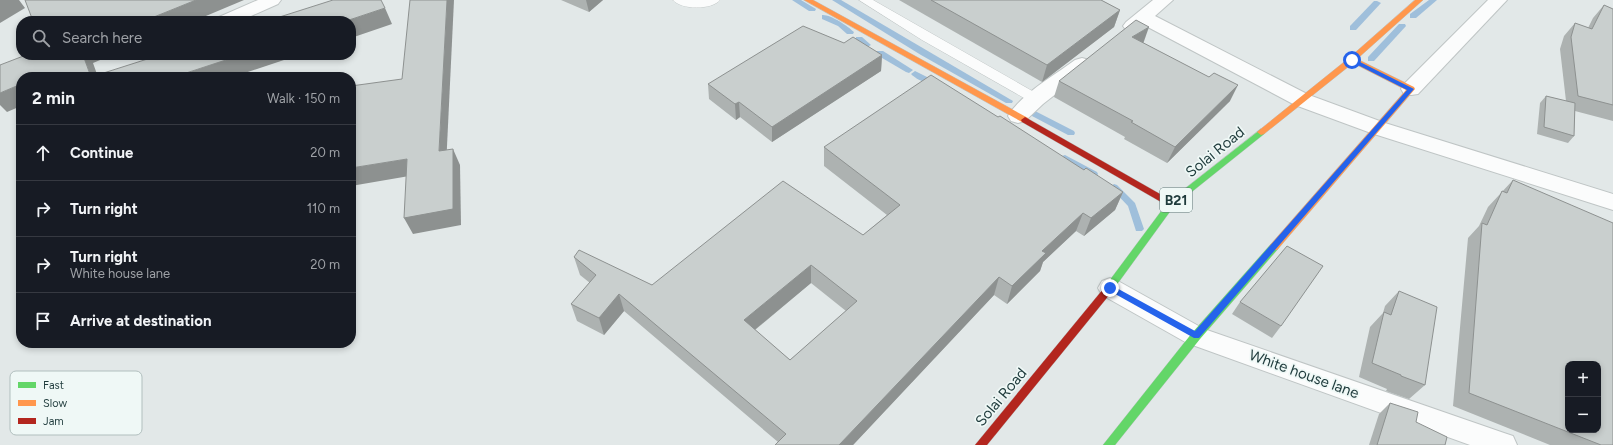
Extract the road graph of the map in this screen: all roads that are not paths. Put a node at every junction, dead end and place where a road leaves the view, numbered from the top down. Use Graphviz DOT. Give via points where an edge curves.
graph roads {
  1 [pos="272,0"];
  2 [pos="679,0"];
  3 [pos="714,0"];
  4 [pos="808,0"];
  5 [pos="865,0"];
  6 [pos="1164,0"];
  7 [pos="1419,0"];
  8 [pos="1498,0"];
  9 [pos="236,16"];
  10 [pos="1093,56"];
  11 [pos="1352,60"];
  12 [pos="1411,89"];
  13 [pos="1036,99"];
  14 [pos="1302,100"];
  15 [pos="1018,116"];
  16 [pos="1378,128"];
  17 [pos="1613,202"];
  18 [pos="1171,204"];
  19 [pos="1110,288"];
  20 [pos="1196,336"];
  21 [pos="980,445"];
  22 [pos="1108,445"];
  23 [pos="1504,445"];
  1 -- 9 [label="street"];
  2 -- 3 [label="lane" via="690,4"];
  4 -- 15 [label="main road"];
  5 -- 13 [label="lane"];
  6 -- 14 [label="street" via="1127,25"];
  7 -- 11 [label="main road, Solai Road / B21"];
  8 -- 12 [label="street"];
  10 -- 13 [label="street"];
  11 -- 12 [label="main road"];
  11 -- 14 [label="main road, Solai Road / B21"];
  12 -- 16 [label="main road"];
  13 -- 15 [label="street"];
  14 -- 16 [label="street"];
  14 -- 18 [label="main road, Solai Road / B21"];
  15 -- 18 [label="main road"];
  16 -- 17 [label="street"];
  16 -- 20 [label="main road"];
  18 -- 19 [label="main road, Solai Road / B21"];
  19 -- 20 [label="street, White house lane"];
  19 -- 21 [label="main road, Solai Road / B21"];
  20 -- 22 [label="main road"];
  20 -- 23 [label="street, White house lane"];
}
